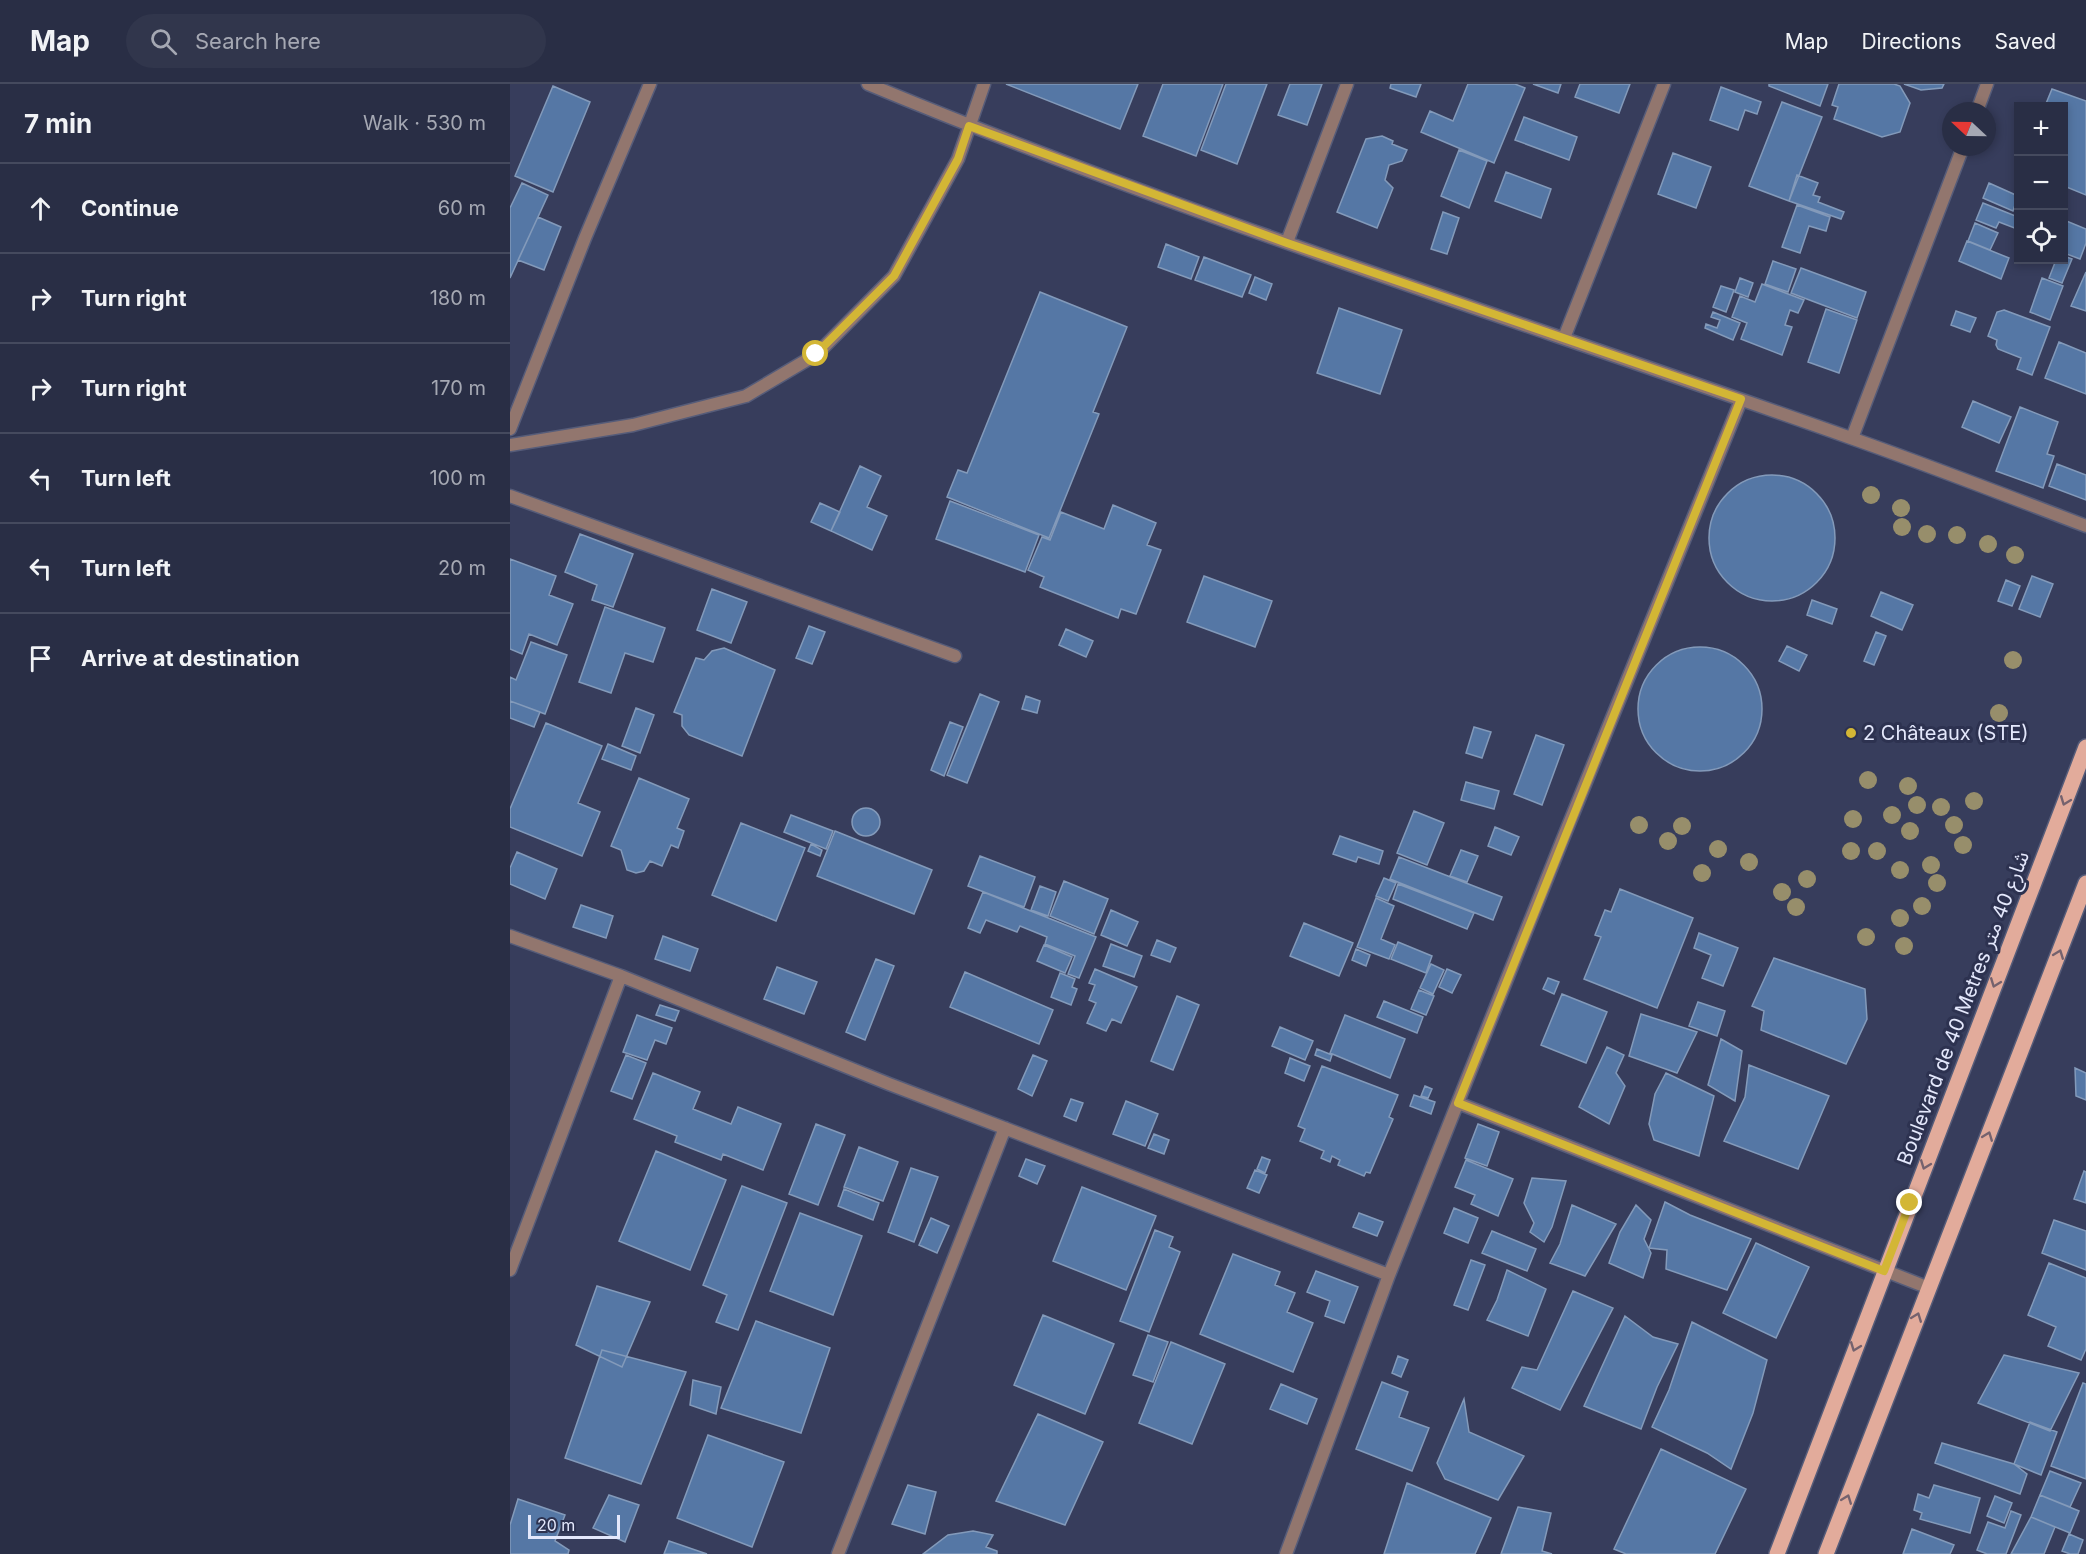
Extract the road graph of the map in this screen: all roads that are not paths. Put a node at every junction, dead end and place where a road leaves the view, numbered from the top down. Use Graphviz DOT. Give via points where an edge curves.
graph roads {
  1 [pos="650,84"];
  2 [pos="867,84"];
  3 [pos="984,84"];
  4 [pos="1347,84"];
  5 [pos="1664,84"];
  6 [pos="1987,84"];
  7 [pos="1980,102"];
  8 [pos="969,126"];
  9 [pos="1960,156"];
  10 [pos="1287,243"];
  11 [pos="1564,338"];
  12 [pos="1741,399"];
  13 [pos="510,429"];
  14 [pos="1852,438"];
  15 [pos="510,446"];
  16 [pos="510,496"];
  17 [pos="2086,526"];
  18 [pos="955,656"];
  19 [pos="2086,747"];
  20 [pos="2086,883"];
  21 [pos="2083,901"];
  22 [pos="510,936"];
  23 [pos="621,976"];
  24 [pos="1458,1103"];
  25 [pos="1005,1128"];
  26 [pos="510,1270"];
  27 [pos="1884,1271"];
  28 [pos="1389,1275"];
  29 [pos="1929,1288"];
  30 [pos="838,1554"];
  31 [pos="1286,1554"];
  32 [pos="1777,1554"];
  33 [pos="1826,1554"];
  1 -- 13 [label="street"];
  2 -- 8 [label="street"];
  3 -- 8 [label="street"];
  4 -- 10 [label="street"];
  5 -- 11 [label="street"];
  6 -- 7 [label="street"];
  8 -- 10 [label="street"];
  8 -- 15 [label="street" via="958,159 894,276 816,354 746,396 633,425"];
  9 -- 14 [label="street"];
  10 -- 11 [label="street"];
  11 -- 12 [label="street"];
  12 -- 14 [label="street"];
  12 -- 24 [label="street"];
  14 -- 17 [label="street"];
  16 -- 18 [label="street"];
  19 -- 27 [label="main road, Boulevard de 40 Metres شارع 40 متر, one-way"];
  20 -- 21 [label="main road"];
  29 -- 21 [label="main road, one-way"];
  22 -- 23 [label="street"];
  23 -- 25 [label="street"];
  23 -- 26 [label="street"];
  24 -- 27 [label="street"];
  24 -- 28 [label="street"];
  25 -- 28 [label="street"];
  25 -- 30 [label="street"];
  27 -- 29 [label="street"];
  27 -- 32 [label="main road, Boulevard de 40 Metres شارع 40 متر, one-way"];
  28 -- 31 [label="street"];
  33 -- 29 [label="main road, one-way"];
}
